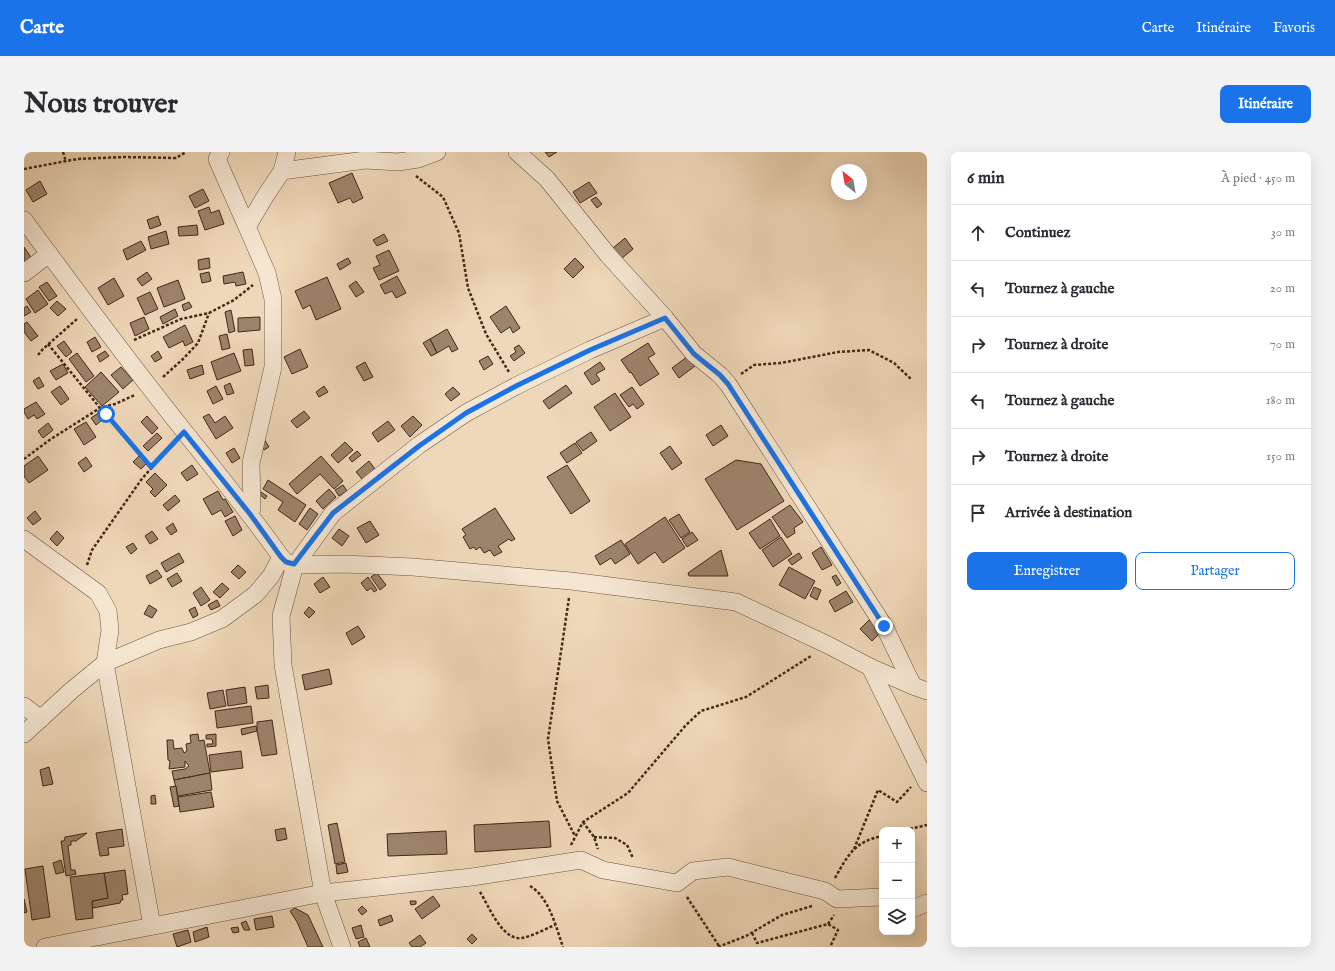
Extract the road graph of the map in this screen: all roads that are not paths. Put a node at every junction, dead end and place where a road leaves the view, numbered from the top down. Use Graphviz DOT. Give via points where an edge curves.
graph roads {
  1 [pos="287,152"];
  2 [pos="437,152"];
  3 [pos="517,152"];
  4 [pos="217,154"];
  5 [pos="366,156"];
  6 [pos="282,171"];
  7 [pos="24,220"];
  8 [pos="247,227"];
  9 [pos="49,254"];
  10 [pos="24,273"];
  11 [pos="665,318"];
  12 [pos="250,514"];
  13 [pos="24,539"];
  14 [pos="288,561"];
  15 [pos="105,663"];
  16 [pos="870,667"];
  17 [pos="920,688"];
  18 [pos="24,706"];
  19 [pos="40,720"];
  20 [pos="24,734"];
  21 [pos="925,779"];
  22 [pos="323,893"];
  23 [pos="879,897"];
  24 [pos="927,903"];
  25 [pos="915,908"];
  26 [pos="152,926"];
  27 [pos="45,947"];
  28 [pos="342,947"];
  1 -- 6 [label="street"];
  2 -- 5 [label="street" via="418,159 398,162"];
  3 -- 11 [label="street" via="547,179 608,255"];
  4 -- 8 [label="street"];
  5 -- 6 [label="street"];
  6 -- 8 [label="street"];
  7 -- 9 [label="street"];
  8 -- 12 [label="street" via="267,273 273,299 273,367 251,463"];
  9 -- 10 [label="street"];
  9 -- 12 [label="street" via="184,432"];
  11 -- 14 [label="street" via="590,350 466,413 436,433 333,513"];
  11 -- 17 [label="street" via="694,354 728,384 884,626"];
  12 -- 14 [label="street"];
  13 -- 15 [label="street" via="98,593 108,611 110,630"];
  14 -- 15 [label="street" via="256,594 222,619 191,632 159,640"];
  14 -- 16 [label="street" via="413,567 571,581 736,602"];
  14 -- 22 [label="street" via="281,616 283,665"];
  15 -- 19 [label="street"];
  15 -- 26 [label="street"];
  16 -- 17 [label="street"];
  16 -- 21 [label="street"];
  18 -- 19 [label="street"];
  19 -- 20 [label="street"];
  22 -- 23 [label="street" via="472,877 581,860 603,870 677,883 693,871 728,867 832,896"];
  22 -- 26 [label="street"];
  22 -- 28 [label="street"];
  24 -- 25 [label="street"];
  26 -- 27 [label="street"];
}
